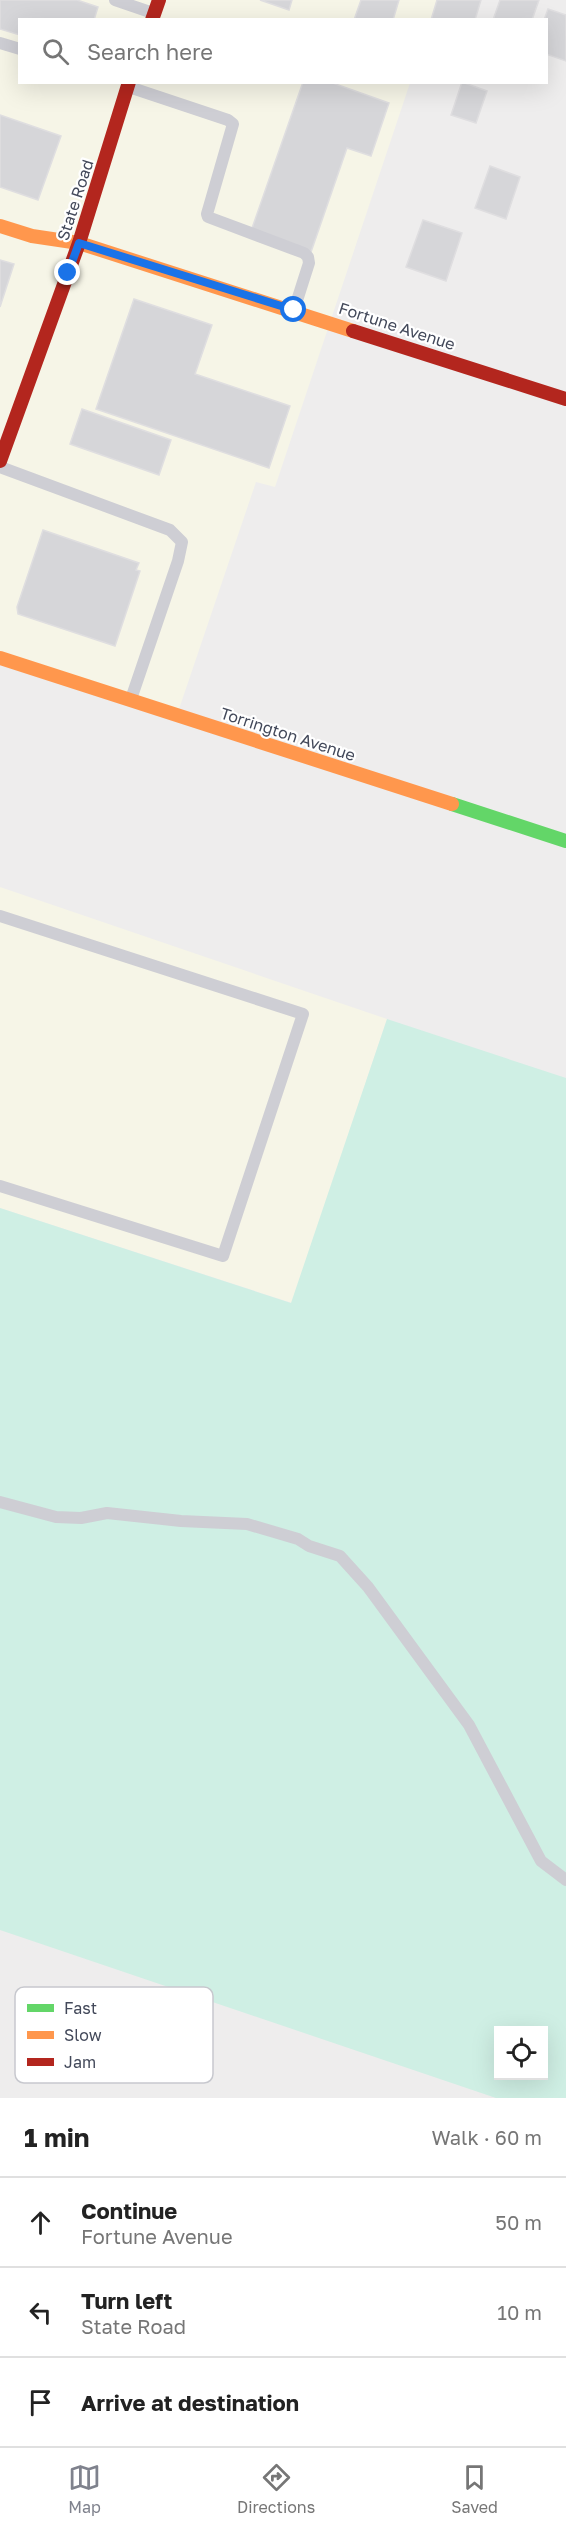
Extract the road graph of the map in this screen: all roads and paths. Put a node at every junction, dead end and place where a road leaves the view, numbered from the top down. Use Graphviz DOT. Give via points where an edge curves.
graph roads {
  1 [pos="115,0"];
  2 [pos="155,11"];
  3 [pos="0,43"];
  4 [pos="18,48"];
  5 [pos="129,84"];
  6 [pos="0,226"];
  7 [pos="79,243"];
  8 [pos="294,310"];
  9 [pos="566,399"];
  10 [pos="0,461"];
  11 [pos="0,467"];
  12 [pos="0,658"];
  13 [pos="130,700"];
  14 [pos="566,841"];
  15 [pos="0,916"];
  16 [pos="0,1186"];
  17 [pos="0,1502"];
  18 [pos="566,1880"];
  1 -- 2 [label="lane"];
  3 -- 4 [label="lane"];
  5 -- 7 [label="street, State Road"];
  5 -- 8 [label="lane" via="233,124 207,214 308,257"];
  6 -- 7 [label="street, Fortune Avenue" via="32,236"];
  7 -- 8 [label="street, Fortune Avenue"];
  7 -- 10 [label="street, State Road"];
  8 -- 9 [label="street, Fortune Avenue"];
  11 -- 13 [label="lane" via="170,530 183,542"];
  12 -- 13 [label="street, Torrington Avenue"];
  13 -- 14 [label="street, Torrington Avenue"];
  15 -- 16 [label="lane" via="303,1014 223,1256"];
  17 -- 18 [label="lane" via="56,1518 107,1513 247,1524 340,1556 368,1587 469,1725 541,1861"];
}
